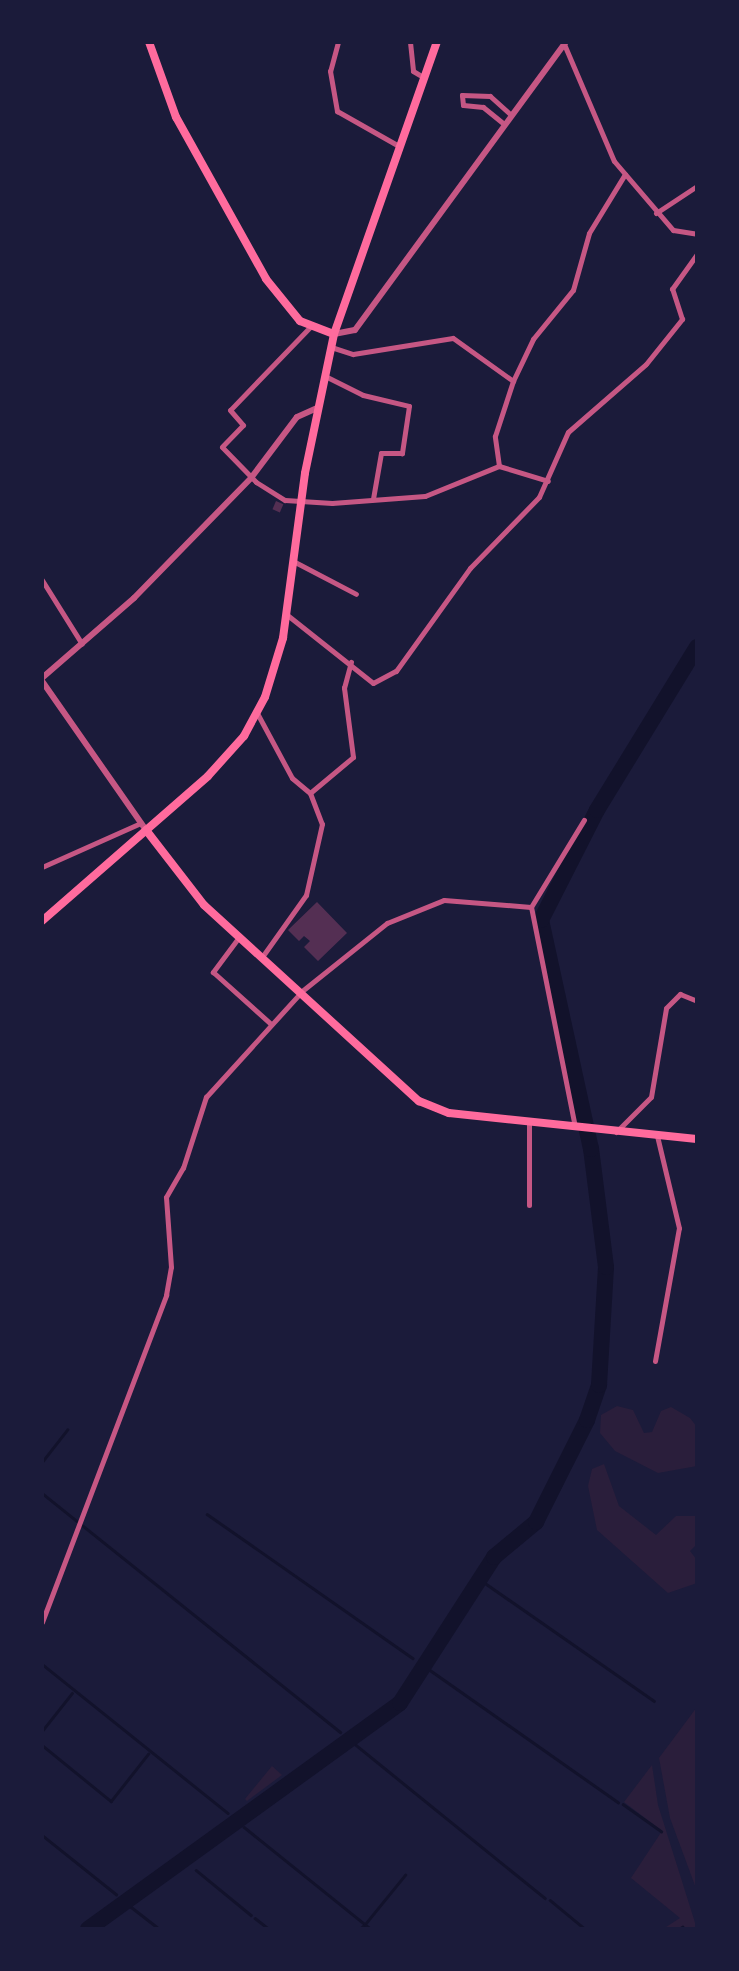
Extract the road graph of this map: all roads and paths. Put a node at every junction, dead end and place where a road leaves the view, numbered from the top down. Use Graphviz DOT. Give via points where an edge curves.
graph roads {
  1 [pos="149,42"];
  2 [pos="338,42"];
  3 [pos="410,42"];
  4 [pos="437,42"];
  5 [pos="565,43"];
  6 [pos="423,77"];
  7 [pos="511,114"];
  8 [pos="504,124"];
  9 [pos="397,145"];
  10 [pos="625,174"];
  11 [pos="697,186"];
  12 [pos="656,213"];
  13 [pos="697,234"];
  14 [pos="697,254"];
  15 [pos="310,327"];
  16 [pos="334,334"];
  17 [pos="331,347"];
  18 [pos="325,376"];
  19 [pos="513,382"];
  20 [pos="317,408"];
  21 [pos="499,466"];
  22 [pos="251,478"];
  23 [pos="548,481"];
  24 [pos="373,499"];
  25 [pos="300,502"];
  26 [pos="293,561"];
  27 [pos="42,580"];
  28 [pos="356,594"];
  29 [pos="286,614"];
  30 [pos="82,644"];
  31 [pos="351,662"];
  32 [pos="42,679"];
  33 [pos="257,713"];
  34 [pos="310,793"];
  35 [pos="584,820"];
  36 [pos="144,827"];
  37 [pos="42,867"];
  38 [pos="531,907"];
  39 [pos="42,921"];
  40 [pos="241,934"];
  41 [pos="264,954"];
  42 [pos="302,991"];
  43 [pos="697,1001"];
  44 [pos="271,1024"];
  45 [pos="529,1122"];
  46 [pos="582,1128"];
  47 [pos="616,1132"];
  48 [pos="657,1136"];
  49 [pos="697,1139"];
  50 [pos="529,1205"];
  51 [pos="655,1361"];
  52 [pos="42,1622"];
  1 -- 15 [label="main road" via="166,95 238,231 266,279"];
  2 -- 9 [label="street" via="330,71 337,111"];
  3 -- 6 [label="street" via="410,64"];
  4 -- 6 [label="main road"];
  5 -- 7 [label="street"];
  5 -- 10 [label="street"];
  6 -- 9 [label="main road"];
  7 -- 8 [label="street"];
  7 -- 8 [label="street" via="490,96 462,95 463,105 483,107"];
  8 -- 16 [label="street" via="355,330"];
  9 -- 16 [label="main road"];
  10 -- 12 [label="street"];
  10 -- 19 [label="street" via="594,222 573,290 533,339"];
  11 -- 12 [label="street"];
  12 -- 13 [label="street" via="673,230"];
  14 -- 23 [label="street" via="672,289 682,319 646,364 568,432"];
  15 -- 16 [label="main road"];
  15 -- 22 [label="street" via="230,410 243,425 222,447"];
  16 -- 17 [label="main road"];
  17 -- 18 [label="main road"];
  17 -- 19 [label="street" via="353,354 453,338"];
  18 -- 20 [label="main road"];
  18 -- 24 [label="street" via="363,395 409,406 402,453 381,453"];
  19 -- 21 [label="street" via="495,436"];
  20 -- 22 [label="street" via="297,417"];
  20 -- 25 [label="main road"];
  21 -- 23 [label="street"];
  21 -- 24 [label="street" via="425,496"];
  22 -- 25 [label="street"];
  22 -- 30 [label="street"];
  23 -- 31 [label="street" via="470,568 396,671 377,685"];
  24 -- 25 [label="street"];
  25 -- 26 [label="main road"];
  26 -- 28 [label="street"];
  26 -- 29 [label="main road"];
  27 -- 30 [label="street"];
  29 -- 31 [label="street"];
  29 -- 33 [label="main road" via="278,662"];
  30 -- 32 [label="street"];
  31 -- 34 [label="street" via="344,688 353,757"];
  32 -- 36 [label="street"];
  33 -- 34 [label="street" via="292,778"];
  33 -- 36 [label="main road" via="208,776"];
  34 -- 41 [label="street" via="322,824 315,873"];
  35 -- 38 [label="street"];
  36 -- 37 [label="street"];
  36 -- 39 [label="main road"];
  36 -- 40 [label="main road" via="192,892"];
  38 -- 42 [label="street" via="444,900 418,909 343,953"];
  38 -- 46 [label="street"];
  40 -- 41 [label="main road"];
  40 -- 44 [label="street" via="212,972"];
  41 -- 42 [label="main road"];
  42 -- 44 [label="street"];
  42 -- 45 [label="main road" via="419,1101 449,1113"];
  43 -- 47 [label="street" via="680,994 666,1008 650,1097"];
  44 -- 52 [label="street" via="206,1097 183,1168 166,1197 171,1267 166,1295"];
  45 -- 46 [label="main road"];
  45 -- 50 [label="street"];
  46 -- 47 [label="main road"];
  47 -- 48 [label="main road"];
  48 -- 49 [label="main road"];
  48 -- 51 [label="street" via="679,1228"];
}
